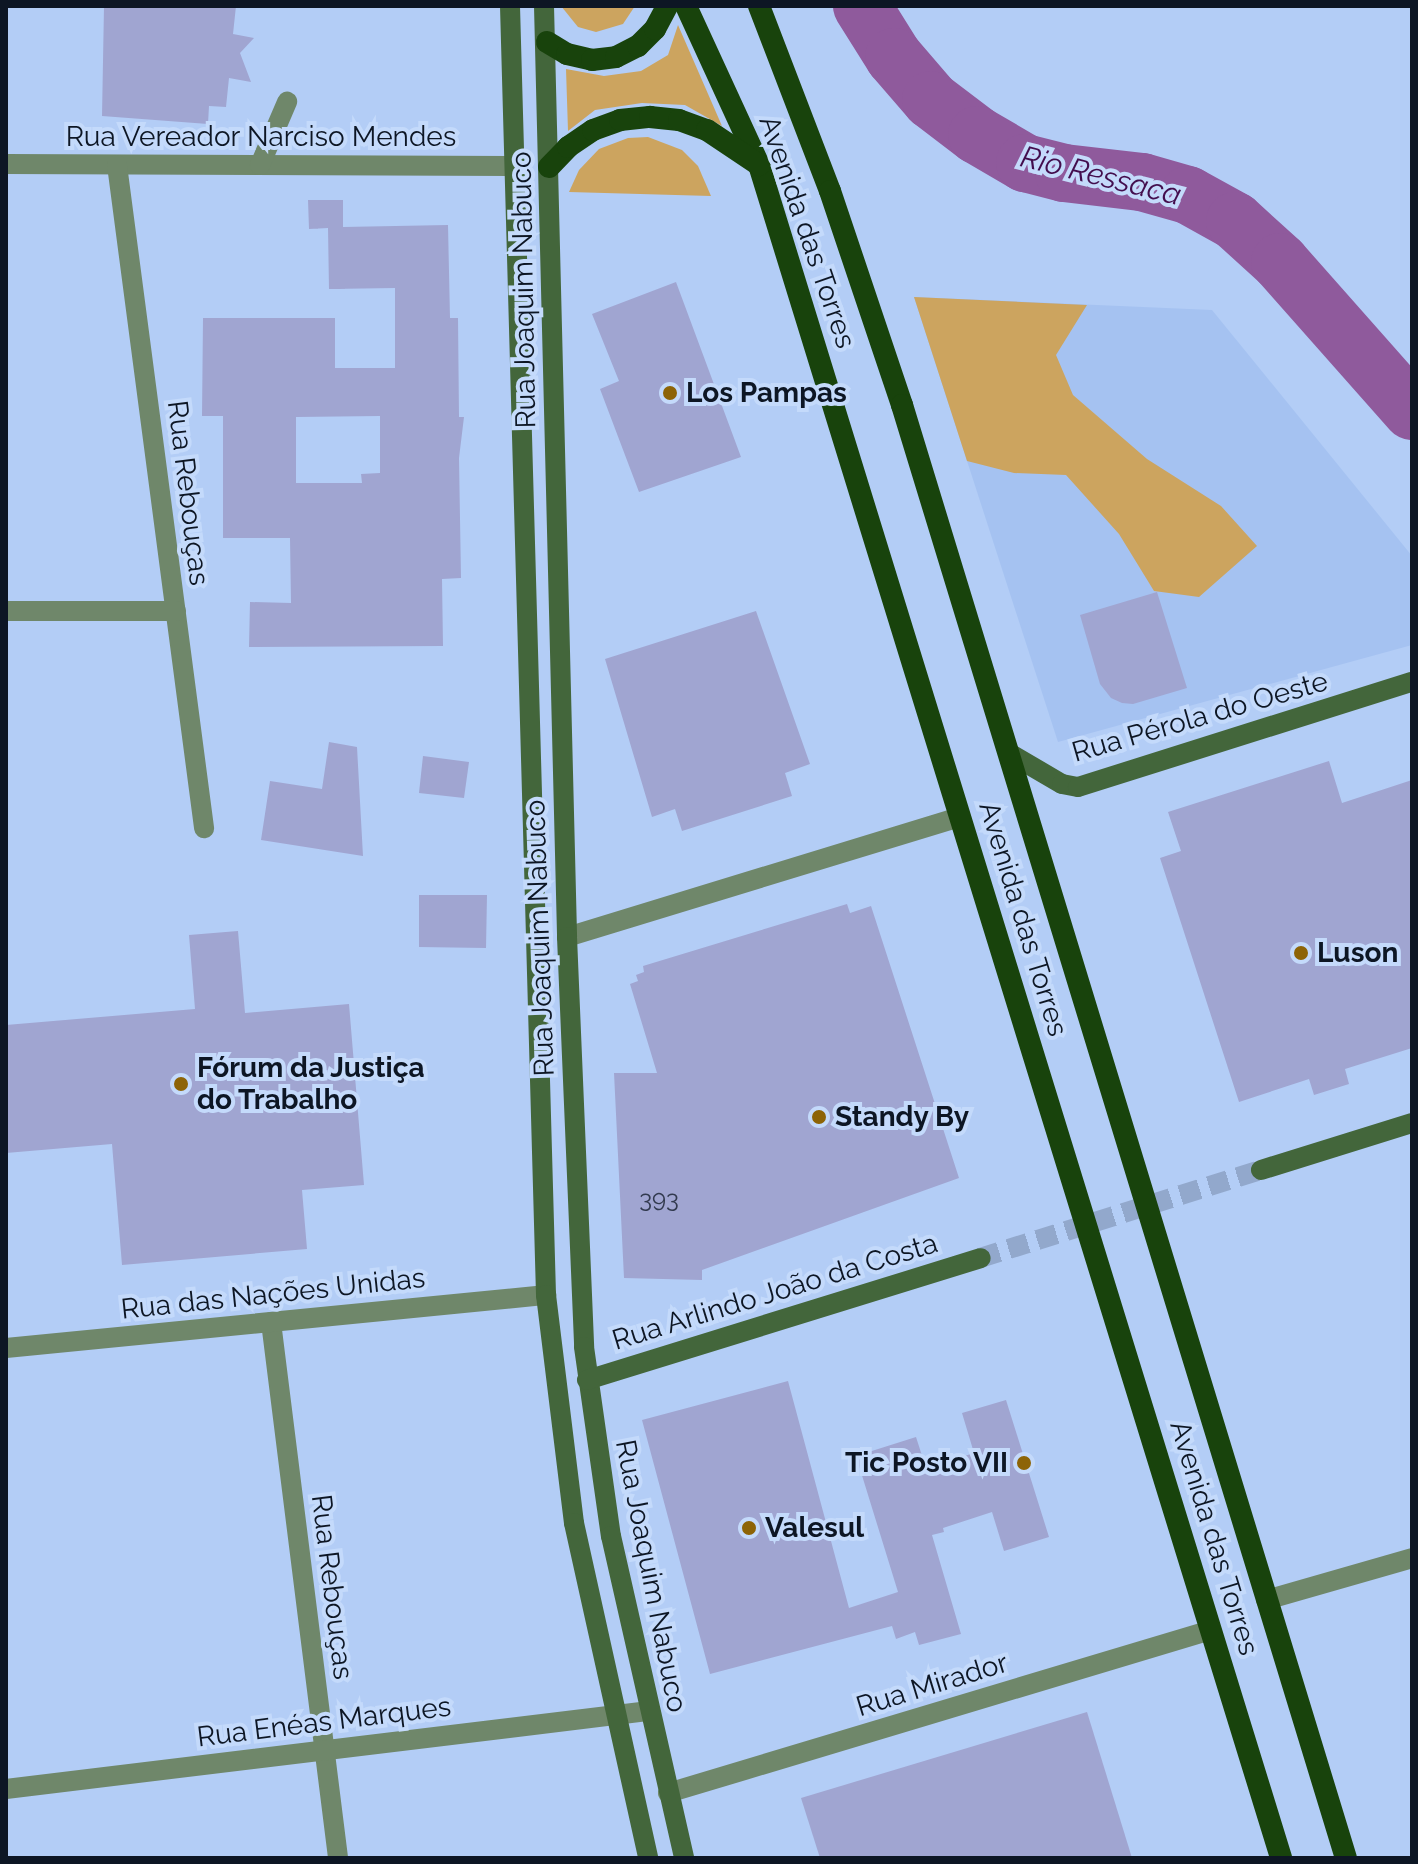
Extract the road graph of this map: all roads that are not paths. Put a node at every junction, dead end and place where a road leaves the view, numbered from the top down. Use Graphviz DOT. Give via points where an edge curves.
graph roads {
  1 [pos="510,6"];
  2 [pos="544,6"];
  3 [pos="667,6"];
  4 [pos="686,6"];
  5 [pos="759,6"];
  6 [pos="547,42"];
  7 [pos="511,43"];
  8 [pos="287,102"];
  9 [pos="6,164"];
  10 [pos="117,165"];
  11 [pos="260,165"];
  12 [pos="759,165"];
  13 [pos="515,166"];
  14 [pos="549,167"];
  15 [pos="6,611"];
  16 [pos="176,611"];
  17 [pos="1412,682"];
  18 [pos="1009,753"];
  19 [pos="960,817"];
  20 [pos="204,828"];
  21 [pos="567,937"];
  22 [pos="1412,1123"];
  23 [pos="1261,1170"];
  24 [pos="980,1258"];
  25 [pos="580,1292"];
  26 [pos="546,1295"];
  27 [pos="271,1322"];
  28 [pos="6,1348"];
  29 [pos="587,1380"];
  30 [pos="1412,1558"];
  31 [pos="1266,1600"];
  32 [pos="1211,1630"];
  33 [pos="649,1711"];
  34 [pos="614,1715"];
  35 [pos="325,1750"];
  36 [pos="6,1789"];
  37 [pos="668,1793"];
  38 [pos="338,1858"];
  39 [pos="648,1858"];
  40 [pos="684,1858"];
  41 [pos="1281,1858"];
  42 [pos="1346,1858"];
  1 -- 7 [label="main road, Rua Joaquim Nabuco"];
  2 -- 6 [label="main road, Rua Joaquim Nabuco"];
  3 -- 6 [label="highway" via="655,29 616,57 592,60"];
  4 -- 12 [label="highway, Avenida das Torres"];
  5 -- 18 [label="highway, Avenida das Torres" via="868,300"];
  6 -- 7 [label="main road"];
  6 -- 14 [label="main road, Rua Joaquim Nabuco"];
  7 -- 13 [label="main road, Rua Joaquim Nabuco"];
  8 -- 11 [label="street"];
  9 -- 10 [label="street, Rua Vereador Narciso Mendes"];
  10 -- 11 [label="street, Rua Vereador Narciso Mendes"];
  10 -- 16 [label="street, Rua Rebouças"];
  11 -- 13 [label="street, Rua Vereador Narciso Mendes"];
  12 -- 14 [label="highway" via="707,130 650,117 593,130"];
  12 -- 19 [label="highway, Avenida das Torres"];
  13 -- 26 [label="main road, Rua Joaquim Nabuco"];
  14 -- 21 [label="main road, Rua Joaquim Nabuco"];
  15 -- 16 [label="street"];
  16 -- 20 [label="street, Rua Rebouças"];
  17 -- 18 [label="main road, Rua Pérola do Oeste" via="1078,787 1062,784"];
  18 -- 31 [label="highway, Avenida das Torres"];
  19 -- 21 [label="street"];
  19 -- 32 [label="highway, Avenida das Torres"];
  21 -- 25 [label="main road, Rua Joaquim Nabuco"];
  22 -- 23 [label="main road"];
  24 -- 29 [label="main road, Rua Arlindo João da Costa"];
  25 -- 26 [label="main road"];
  25 -- 29 [label="main road, Rua Joaquim Nabuco"];
  26 -- 27 [label="street, Rua das Nações Unidas"];
  26 -- 34 [label="main road, Rua Joaquim Nabuco" via="574,1523"];
  27 -- 28 [label="street, Rua das Nações Unidas"];
  27 -- 35 [label="street, Rua Rebouças"];
  29 -- 33 [label="main road, Rua Joaquim Nabuco" via="611,1536"];
  30 -- 31 [label="street"];
  31 -- 42 [label="highway, Avenida das Torres"];
  32 -- 37 [label="street, Rua Mirador"];
  32 -- 41 [label="highway, Avenida das Torres"];
  33 -- 34 [label="street, Rua Enéas Marques"];
  33 -- 37 [label="main road, Rua Joaquim Nabuco"];
  34 -- 35 [label="street, Rua Enéas Marques"];
  34 -- 39 [label="main road, Rua Joaquim Nabuco"];
  35 -- 36 [label="street, Rua Enéas Marques"];
  35 -- 38 [label="street, Rua Rebouças"];
  37 -- 40 [label="main road, Rua Joaquim Nabuco"];
}
